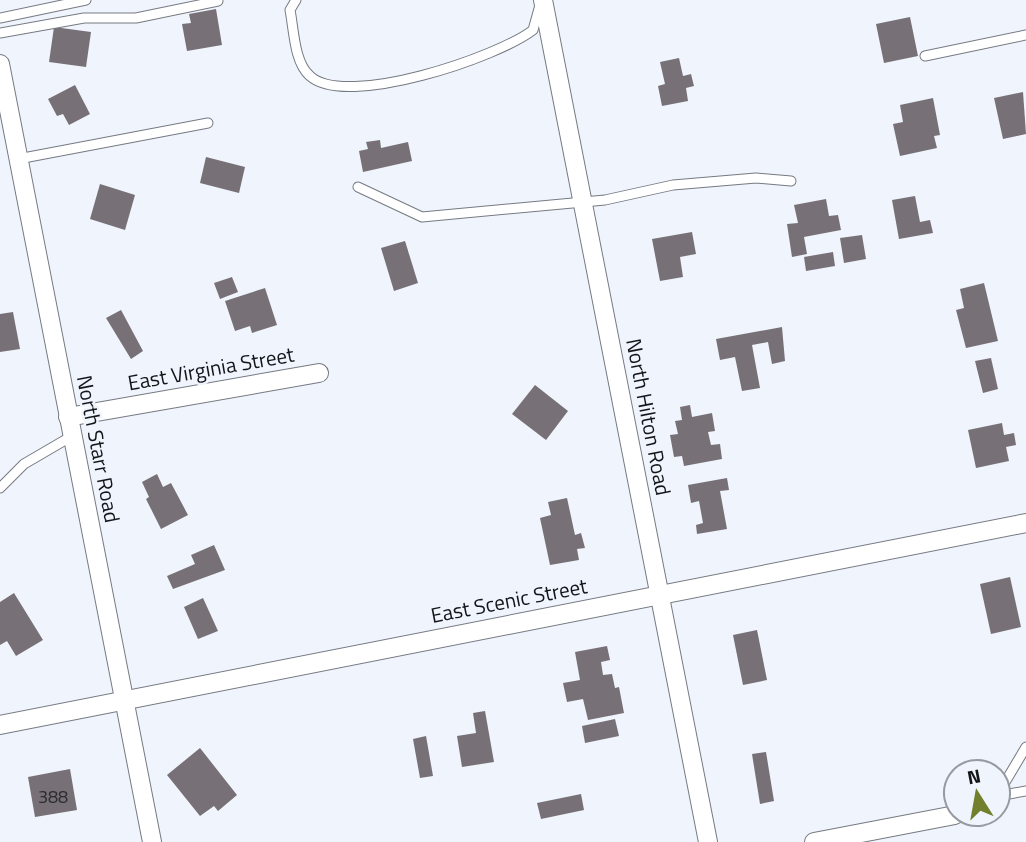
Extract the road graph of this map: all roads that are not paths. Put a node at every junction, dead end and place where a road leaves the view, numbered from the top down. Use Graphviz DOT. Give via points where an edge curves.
graph roads {
  1 [pos="86,0"];
  2 [pos="296,0"];
  3 [pos="542,0"];
  4 [pos="218,1"];
  5 [pos="0,18"];
  6 [pos="0,33"];
  7 [pos="1026,35"];
  8 [pos="925,56"];
  9 [pos="0,64"];
  10 [pos="208,123"];
  11 [pos="18,159"];
  12 [pos="791,181"];
  13 [pos="358,187"];
  14 [pos="583,200"];
  15 [pos="319,373"];
  16 [pos="68,417"];
  17 [pos="72,436"];
  18 [pos="0,488"];
  19 [pos="1026,523"];
  20 [pos="660,595"];
  21 [pos="124,700"];
  22 [pos="0,724"];
  23 [pos="1026,747"];
  24 [pos="1012,771"];
  25 [pos="942,817"];
  26 [pos="152,842"];
  27 [pos="708,842"];
  28 [pos="814,842"];
  1 -- 5 [label="lane"];
  2 -- 3 [label="lane" via="290,10 304,68 318,82 342,88 424,74 494,52 533,30"];
  3 -- 14 [label="street, North Hilton Road"];
  4 -- 6 [label="lane" via="136,18 84,18"];
  7 -- 8 [label="lane"];
  9 -- 11 [label="street, North Starr Road"];
  10 -- 11 [label="lane"];
  11 -- 16 [label="street, North Starr Road"];
  12 -- 14 [label="lane" via="756,178 673,185 605,200"];
  13 -- 14 [label="lane" via="422,217"];
  14 -- 20 [label="street, North Hilton Road"];
  15 -- 16 [label="street, East Virginia Street"];
  16 -- 17 [label="street, North Starr Road"];
  17 -- 18 [label="lane" via="24,464"];
  17 -- 21 [label="street, North Starr Road"];
  19 -- 20 [label="street, East Scenic Street"];
  20 -- 21 [label="street, East Scenic Street"];
  20 -- 27 [label="street, North Hilton Road"];
  21 -- 22 [label="street, East Scenic Street"];
  21 -- 26 [label="street, North Starr Road"];
  23 -- 24 [label="lane"];
  25 -- 28 [label="street"];
}
